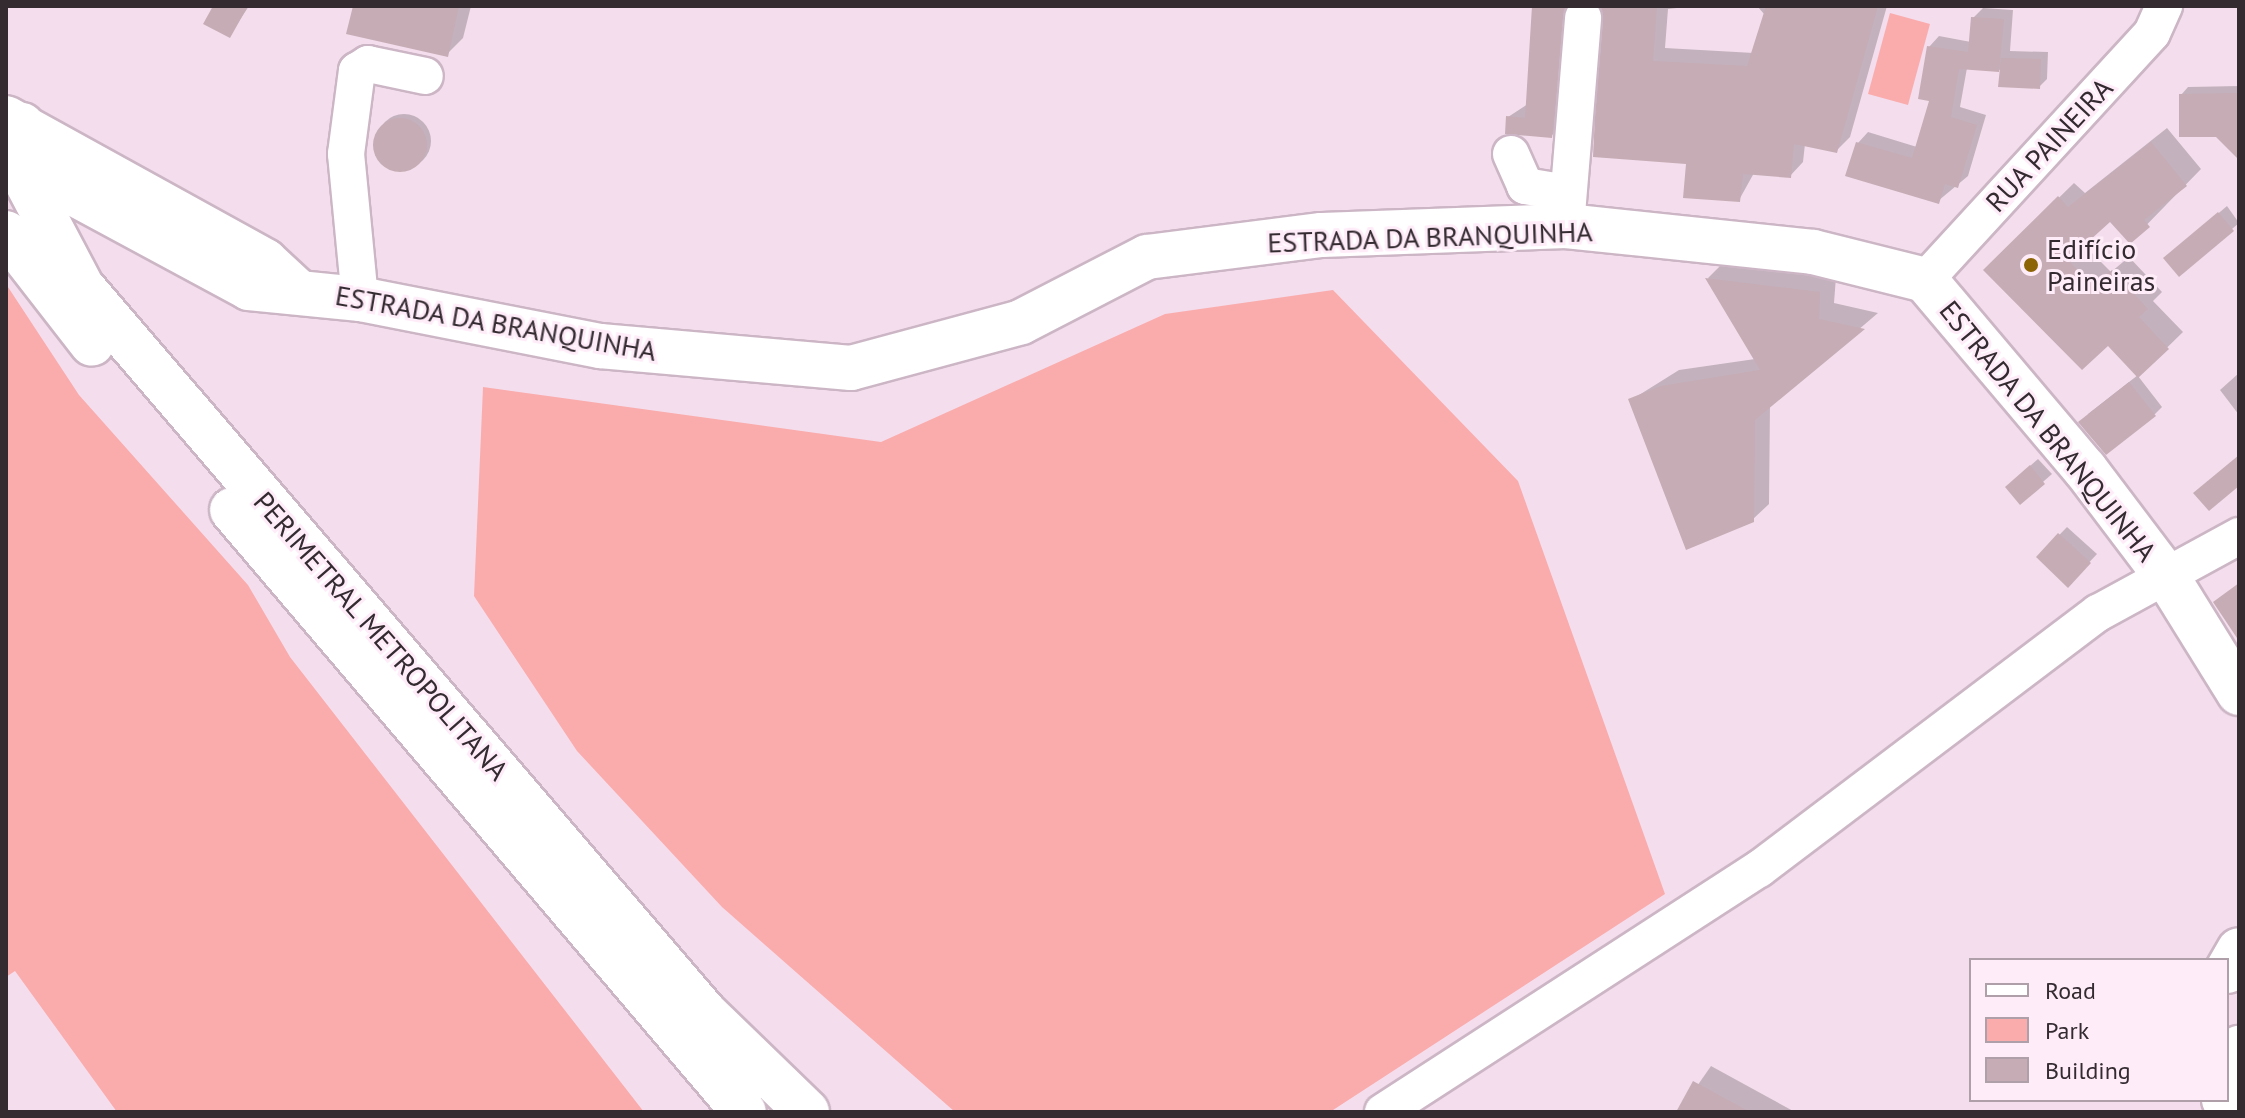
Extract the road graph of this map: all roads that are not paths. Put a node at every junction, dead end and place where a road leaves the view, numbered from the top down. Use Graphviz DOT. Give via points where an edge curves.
graph roads {
  1 [pos="2164,6"];
  2 [pos="1583,18"];
  3 [pos="425,76"];
  4 [pos="13,140"];
  5 [pos="1511,154"];
  6 [pos="1566,209"];
  7 [pos="147,236"];
  8 [pos="9,245"];
  9 [pos="1925,280"];
  10 [pos="82,287"];
  11 [pos="295,289"];
  12 [pos="360,299"];
  13 [pos="2239,536"];
  14 [pos="2169,580"];
  15 [pos="2239,693"];
  16 [pos="2239,950"];
  17 [pos="2229,968"];
  18 [pos="2239,1048"];
  19 [pos="2229,1069"];
  20 [pos="744,1112"];
  21 [pos="807,1112"];
  22 [pos="1383,1112"];
  1 -- 9 [label="street, RUA PAINEIRA" via="2152,33"];
  2 -- 6 [label="street"];
  3 -- 12 [label="street" via="368,64 357,71 346,154"];
  4 -- 7 [label="main road, ESTRADA DA BRANQUINHA"];
  4 -- 10 [label="main road, PERIMETRAL METROPOLITANA"];
  4 -- 11 [label="main road, ESTRADA DA BRANQUINHA" via="265,261"];
  5 -- 6 [label="street" via="1525,186"];
  6 -- 9 [label="main road, ESTRADA DA BRANQUINHA" via="1813,252"];
  6 -- 12 [label="main road, ESTRADA DA BRANQUINHA" via="1147,257 1021,322 851,368 600,346"];
  7 -- 10 [label="main road" via="103,247"];
  7 -- 11 [label="main road, ESTRADA DA BRANQUINHA" via="249,288"];
  8 -- 20 [label="main road, PERIMETRAL METROPOLITANA"];
  9 -- 14 [label="main road, ESTRADA DA BRANQUINHA"];
  10 -- 21 [label="main road, PERIMETRAL METROPOLITANA" via="705,1013"];
  11 -- 12 [label="main road, ESTRADA DA BRANQUINHA"];
  13 -- 14 [label="street"];
  14 -- 15 [label="main road, ESTRADA DA BRANQUINHA"];
  14 -- 22 [label="street" via="2098,613 1759,869"];
  16 -- 17 [label="main road"];
  18 -- 19 [label="main road"];
}
